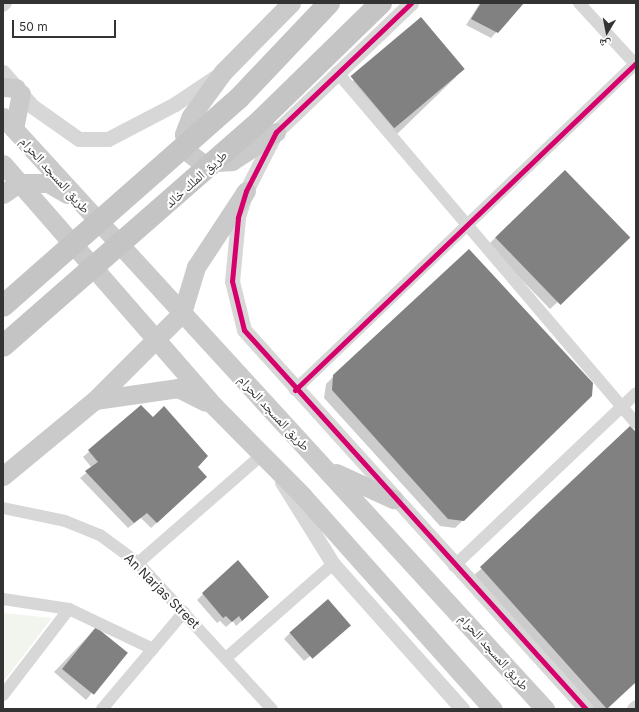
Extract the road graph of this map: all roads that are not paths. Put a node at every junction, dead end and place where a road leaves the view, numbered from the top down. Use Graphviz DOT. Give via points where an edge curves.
graph roads {
  1 [pos="6,3"];
  2 [pos="329,3"];
  3 [pos="381,3"];
  4 [pos="411,3"];
  5 [pos="579,3"];
  6 [pos="3,6"];
  7 [pos="284,6"];
  8 [pos="636,65"];
  9 [pos="3,72"];
  10 [pos="223,72"];
  11 [pos="337,72"];
  12 [pos="13,90"];
  13 [pos="8,123"];
  14 [pos="270,125"];
  15 [pos="3,164"];
  16 [pos="19,183"];
  17 [pos="246,191"];
  18 [pos="3,194"];
  19 [pos="80,202"];
  20 [pos="467,226"];
  21 [pos="3,306"];
  22 [pos="182,313"];
  23 [pos="155,338"];
  24 [pos="3,346"];
  25 [pos="295,390"];
  26 [pos="636,393"];
  27 [pos="95,400"];
  28 [pos="213,405"];
  29 [pos="620,407"];
  30 [pos="636,423"];
  31 [pos="266,459"];
  32 [pos="328,469"];
  33 [pos="3,476"];
  34 [pos="393,499"];
  35 [pos="3,508"];
  36 [pos="138,563"];
  37 [pos="333,564"];
  38 [pos="454,566"];
  39 [pos="3,599"];
  40 [pos="69,609"];
  41 [pos="184,612"];
  42 [pos="153,649"];
  43 [pos="226,658"];
  44 [pos="3,695"];
  45 [pos="636,706"];
  46 [pos="102,709"];
  47 [pos="272,709"];
  48 [pos="462,709"];
  49 [pos="493,709"];
  50 [pos="545,709"];
  51 [pos="586,709"];
  52 [pos="633,709"];
  1 -- 6 [label="street"];
  2 -- 21 [label="highway, bridge" via="239,98"];
  3 -- 14 [label="highway, طريق الملك خالد"];
  4 -- 11 [label="street"];
  5 -- 8 [label="street"];
  7 -- 10 [label="main road"];
  8 -- 20 [label="street"];
  9 -- 12 [label="street"];
  10 -- 12 [label="street" via="175,104 108,139 79,139"];
  10 -- 14 [label="main road" via="191,116 184,134 188,152 202,163 232,161"];
  11 -- 14 [label="street"];
  11 -- 20 [label="street"];
  12 -- 13 [label="main road"];
  13 -- 19 [label="main road, طريق المسجد الحرام"];
  14 -- 17 [label="street"];
  14 -- 24 [label="highway, طريق الملك خالد, bridge"];
  15 -- 16 [label="main road"];
  16 -- 18 [label="main road"];
  16 -- 19 [label="main road" via="48,183"];
  16 -- 23 [label="main road"];
  17 -- 22 [label="main road" via="196,266"];
  17 -- 25 [label="street" via="238,218 232,282 244,330"];
  19 -- 22 [label="main road, طريق المسجد الحرام"];
  20 -- 25 [label="street"];
  20 -- 29 [label="street"];
  22 -- 23 [label="main road"];
  22 -- 32 [label="main road, طريق المسجد الحرام"];
  23 -- 27 [label="main road"];
  23 -- 28 [label="main road"];
  25 -- 34 [label="street"];
  26 -- 29 [label="street"];
  27 -- 28 [label="main road" via="178,388"];
  27 -- 33 [label="main road"];
  28 -- 31 [label="main road"];
  29 -- 30 [label="street"];
  29 -- 38 [label="street"];
  31 -- 36 [label="street"];
  31 -- 37 [label="street"];
  31 -- 49 [label="main road"];
  32 -- 34 [label="main road"];
  32 -- 50 [label="main road, طريق المسجد الحرام"];
  34 -- 38 [label="street"];
  35 -- 36 [label="street, An Narjas Street" via="65,521 100,535"];
  36 -- 41 [label="street, An Narjas Street"];
  37 -- 43 [label="street"];
  37 -- 48 [label="street"];
  38 -- 51 [label="street"];
  39 -- 40 [label="street"];
  40 -- 42 [label="street"];
  40 -- 44 [label="street"];
  41 -- 42 [label="street"];
  41 -- 43 [label="street, An Narjas Street"];
  42 -- 46 [label="street"];
  43 -- 47 [label="street, An Narjas Street"];
  45 -- 52 [label="street"];
}
